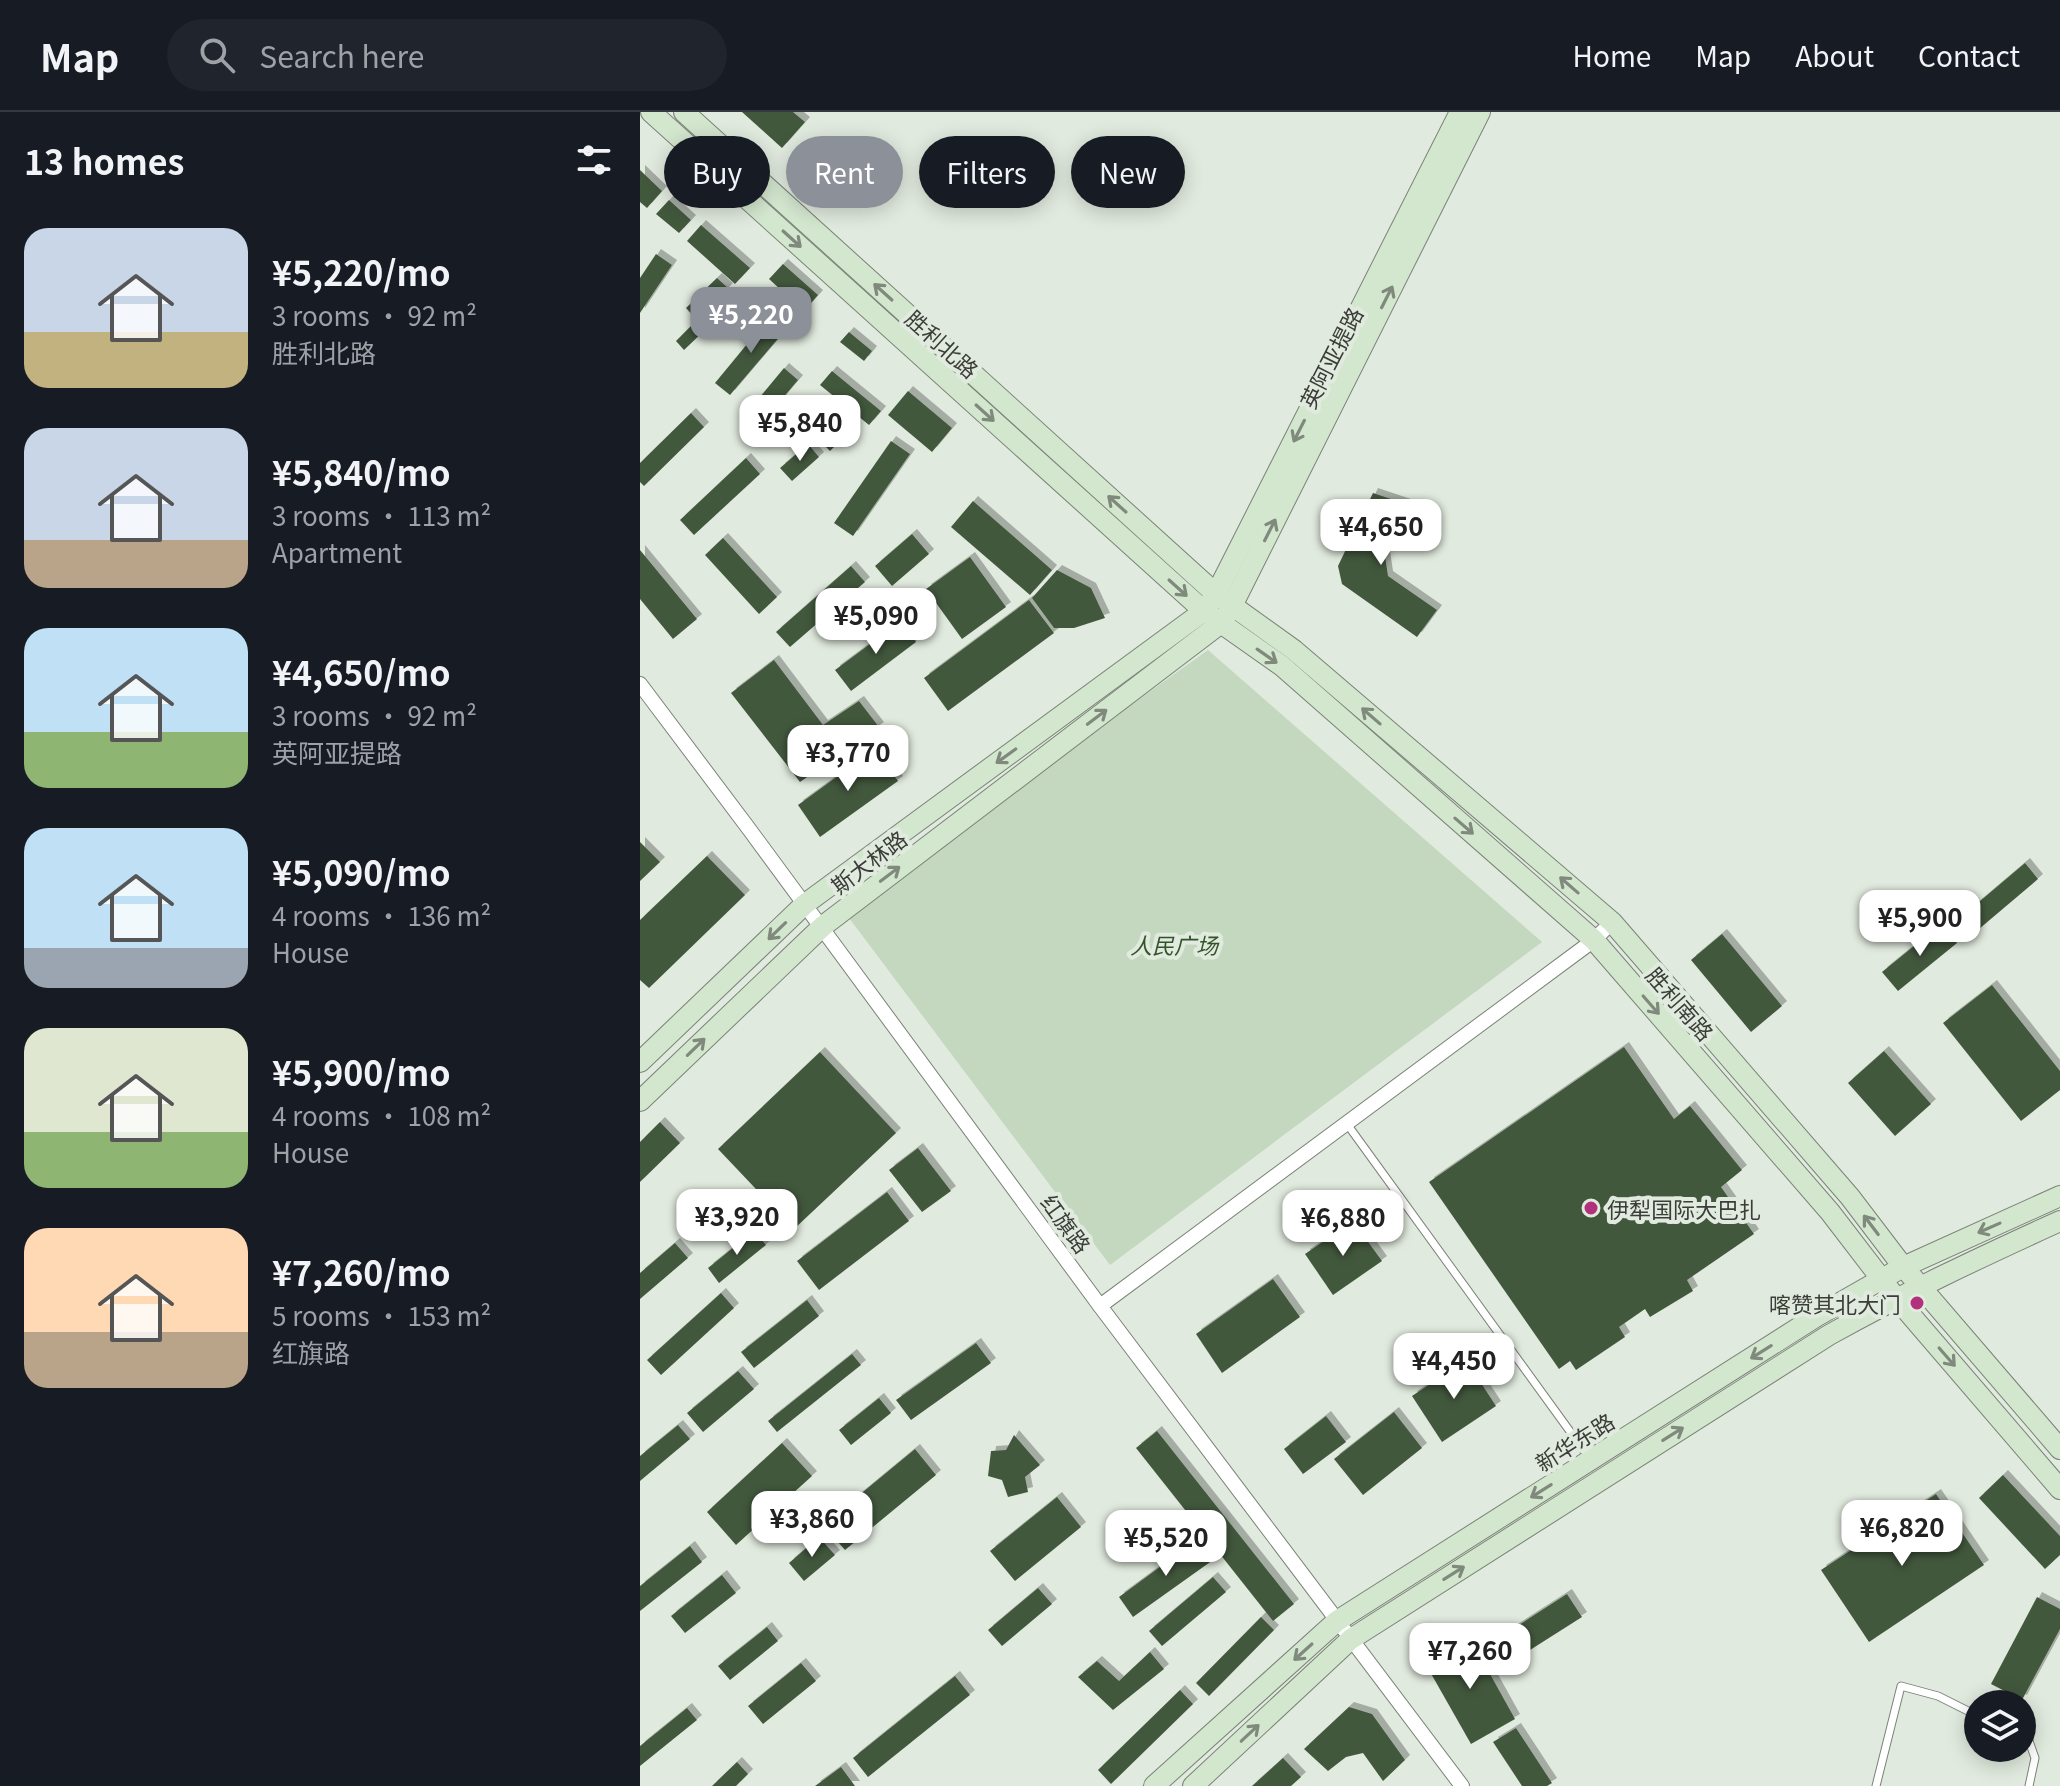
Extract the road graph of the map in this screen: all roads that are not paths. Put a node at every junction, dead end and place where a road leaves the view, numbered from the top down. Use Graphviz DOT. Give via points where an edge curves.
graph roads {
  1 [pos="651,112"];
  2 [pos="684,112"];
  3 [pos="1460,112"];
  4 [pos="1480,112"];
  5 [pos="1223,608"];
  6 [pos="1204,611"];
  7 [pos="640,684"];
  8 [pos="805,904"];
  9 [pos="1612,922"];
  10 [pos="821,927"];
  11 [pos="1594,940"];
  12 [pos="640,1062"];
  13 [pos="640,1101"];
  14 [pos="1347,1124"];
  15 [pos="2060,1196"];
  16 [pos="2060,1221"];
  17 [pos="1903,1267"];
  18 [pos="1881,1279"];
  19 [pos="1920,1286"];
  20 [pos="1896,1298"];
  21 [pos="1100,1306"];
  22 [pos="2060,1449"];
  23 [pos="1591,1459"];
  24 [pos="2060,1489"];
  25 [pos="1337,1621"];
  26 [pos="1351,1639"];
  27 [pos="1964,1709"];
  28 [pos="2034,1762"];
  29 [pos="1154,1786"];
  30 [pos="1193,1786"];
  31 [pos="1462,1786"];
  32 [pos="1876,1786"];
  33 [pos="2029,1786"];
  1 -- 6 [label="main road, 胜利北路, one-way"];
  5 -- 2 [label="main road, 胜利北路, one-way"];
  3 -- 5 [label="main road, 英阿亚提路, one-way"];
  5 -- 4 [label="main road, 英阿亚提路, one-way"];
  5 -- 6 [label="main road, 英阿亚提路"];
  9 -- 5 [label="main road, 胜利南路, one-way" via="1294,650"];
  10 -- 5 [label="main road, 斯大林路, one-way"];
  5 -- 11 [label="main road, 胜利南路, one-way"];
  6 -- 8 [label="main road, 斯大林路, one-way"];
  7 -- 8 [label="street, 红旗路"];
  8 -- 10 [label="street, 红旗路"];
  8 -- 12 [label="main road, 斯大林路, one-way"];
  9 -- 11 [label="street"];
  17 -- 9 [label="main road, 胜利南路, one-way" via="1850,1197"];
  13 -- 10 [label="main road, 斯大林路, one-way"];
  10 -- 21 [label="street, 红旗路"];
  11 -- 14 [label="street"];
  11 -- 18 [label="main road, 胜利南路, one-way" via="1830,1212"];
  14 -- 21 [label="street"];
  14 -- 23 [label="lane"];
  15 -- 17 [label="main road, 新华东路, one-way"];
  16 -- 19 [label="main road"];
  17 -- 18 [label="main road, 新华东路"];
  17 -- 19 [label="main road, 胜利南路"];
  18 -- 20 [label="main road, 胜利南路"];
  18 -- 23 [label="main road, 新华东路, one-way"];
  19 -- 20 [label="main road"];
  19 -- 22 [label="main road, 胜利南路"];
  20 -- 24 [label="main road, 胜利南路, one-way"];
  26 -- 20 [label="main road, one-way" via="1829,1335"];
  21 -- 25 [label="street, 红旗路"];
  23 -- 25 [label="main road, 新华东路, one-way"];
  25 -- 26 [label="street, 红旗路"];
  25 -- 29 [label="main road, 新华东路, one-way"];
  30 -- 26 [label="main road, one-way"];
  26 -- 31 [label="street, 红旗路"];
  27 -- 32 [label="lane" via="1901,1686"];
  28 -- 33 [label="lane"];
}
